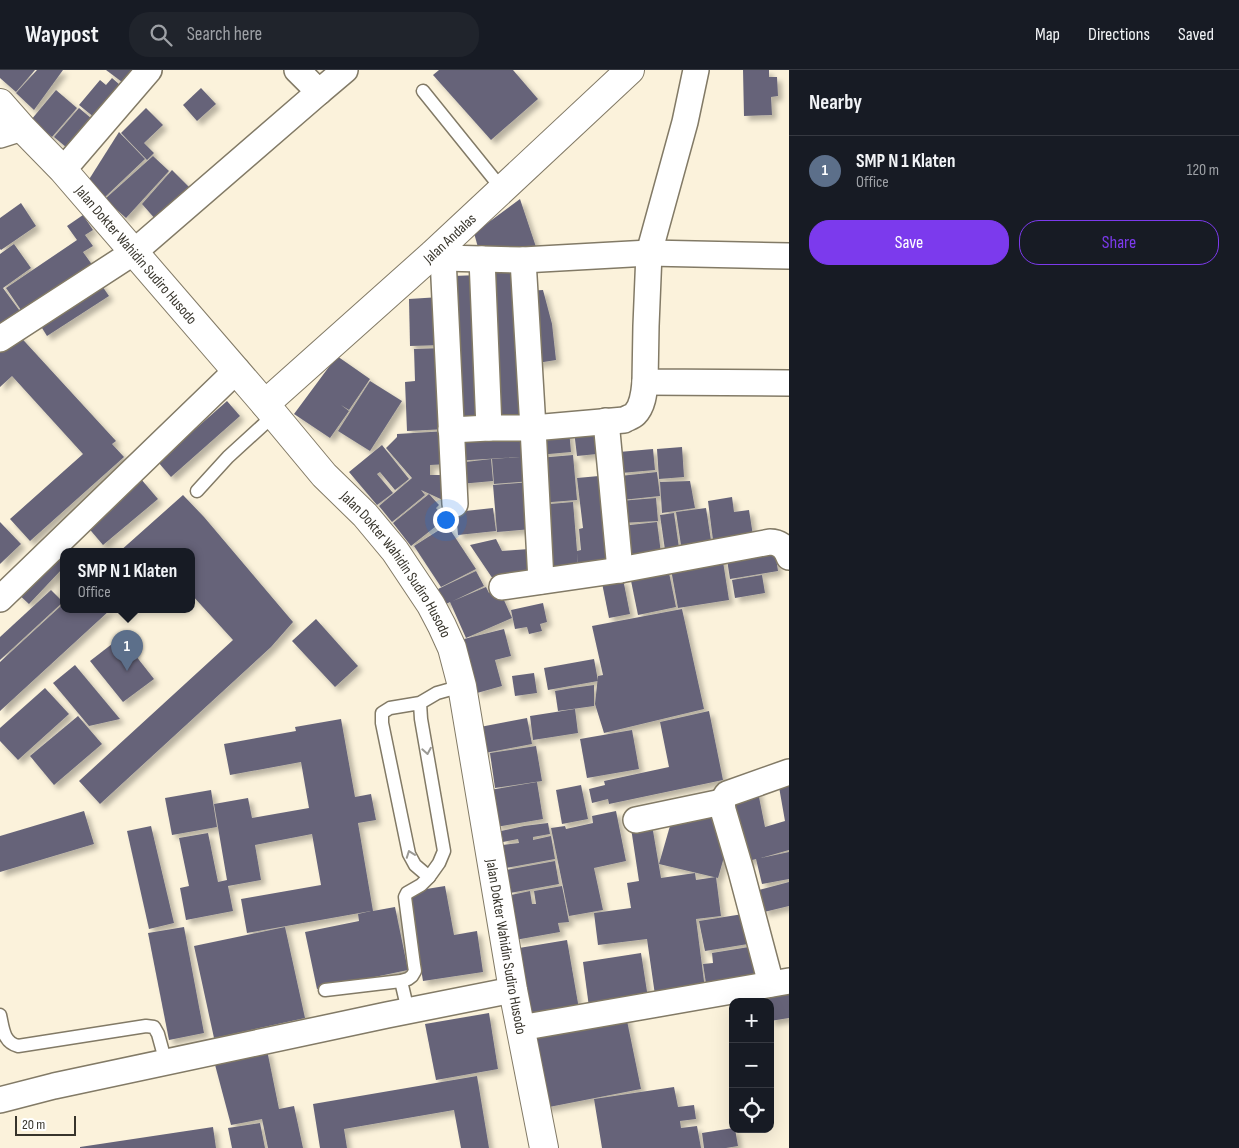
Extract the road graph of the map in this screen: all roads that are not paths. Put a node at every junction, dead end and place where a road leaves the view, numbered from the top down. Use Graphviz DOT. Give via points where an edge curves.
graph roads {
  1 [pos="149,70"];
  2 [pos="297,70"];
  3 [pos="345,70"];
  4 [pos="630,70"];
  5 [pos="696,70"];
  6 [pos="423,91"];
  7 [pos="319,92"];
  8 [pos="0,102"];
  9 [pos="11,132"];
  10 [pos="63,170"];
  11 [pos="502,189"];
  12 [pos="134,252"];
  13 [pos="648,253"];
  14 [pos="438,256"];
  15 [pos="789,256"];
  16 [pos="482,260"];
  17 [pos="523,260"];
  18 [pos="0,339"];
  19 [pos="237,370"];
  20 [pos="645,382"];
  21 [pos="789,383"];
  22 [pos="270,409"];
  23 [pos="606,420"];
  24 [pos="489,428"];
  25 [pos="533,428"];
  26 [pos="451,430"];
  27 [pos="196,491"];
  28 [pos="455,504"];
  29 [pos="789,557"];
  30 [pos="620,570"];
  31 [pos="541,581"];
  32 [pos="502,587"];
  33 [pos="0,599"];
  34 [pos="462,686"];
  35 [pos="420,702"];
  36 [pos="789,772"];
  37 [pos="722,802"];
  38 [pos="636,820"];
  39 [pos="429,877"];
  40 [pos="402,981"];
  41 [pos="780,982"];
  42 [pos="324,990"];
  43 [pos="513,990"];
  44 [pos="408,1011"];
  45 [pos="0,1015"];
  46 [pos="520,1028"];
  47 [pos="166,1063"];
  48 [pos="0,1100"];
  49 [pos="544,1148"];
  1 -- 10 [label="street"];
  2 -- 7 [label="street"];
  3 -- 7 [label="street"];
  4 -- 11 [label="main road, Jalan Andalas"];
  5 -- 13 [label="street" via="685,122"];
  6 -- 11 [label="lane"];
  7 -- 12 [label="street"];
  8 -- 9 [label="main road, Jalan Dokter Wahidin Sudiro Husodo"];
  9 -- 10 [label="main road, Jalan Dokter Wahidin Sudiro Husodo"];
  10 -- 12 [label="main road, Jalan Dokter Wahidin Sudiro Husodo"];
  11 -- 14 [label="main road, Jalan Andalas"];
  12 -- 18 [label="street"];
  12 -- 19 [label="main road, Jalan Dokter Wahidin Sudiro Husodo"];
  13 -- 15 [label="street"];
  13 -- 17 [label="street"];
  13 -- 20 [label="street"];
  14 -- 16 [label="street"];
  14 -- 22 [label="main road, Jalan Andalas"];
  14 -- 26 [label="street"];
  16 -- 17 [label="street"];
  16 -- 24 [label="street"];
  17 -- 25 [label="street"];
  19 -- 22 [label="main road, Jalan Dokter Wahidin Sudiro Husodo"];
  19 -- 33 [label="street"];
  20 -- 21 [label="street"];
  20 -- 23 [label="street" via="644,396 634,415 624,420"];
  22 -- 27 [label="lane"];
  22 -- 34 [label="main road, Jalan Dokter Wahidin Sudiro Husodo" via="324,475 365,514 395,551 442,626 452,648"];
  23 -- 25 [label="street"];
  23 -- 30 [label="street"];
  24 -- 25 [label="street"];
  24 -- 26 [label="street"];
  25 -- 31 [label="street"];
  26 -- 28 [label="street"];
  29 -- 30 [label="street" via="780,544 770,542"];
  30 -- 31 [label="street"];
  31 -- 32 [label="street"];
  34 -- 35 [label="lane"];
  34 -- 43 [label="main road, Jalan Dokter Wahidin Sudiro Husodo"];
  35 -- 39 [label="lane, one-way" via="444,851"];
  39 -- 35 [label="lane, one-way" via="415,865 409,854 382,723 382,713 390,708"];
  36 -- 37 [label="street" via="727,794"];
  37 -- 38 [label="street"];
  37 -- 41 [label="street" via="741,871"];
  39 -- 40 [label="lane" via="404,897 415,971"];
  40 -- 42 [label="lane"];
  40 -- 44 [label="lane"];
  41 -- 46 [label="street"];
  43 -- 44 [label="street"];
  43 -- 46 [label="main road, Jalan Dokter Wahidin Sudiro Husodo"];
  44 -- 47 [label="street"];
  45 -- 47 [label="lane" via="8,1042 18,1046 154,1027"];
  46 -- 49 [label="main road, Jalan Dokter Wahidin Sudiro Husodo"];
  47 -- 48 [label="street"];
}
